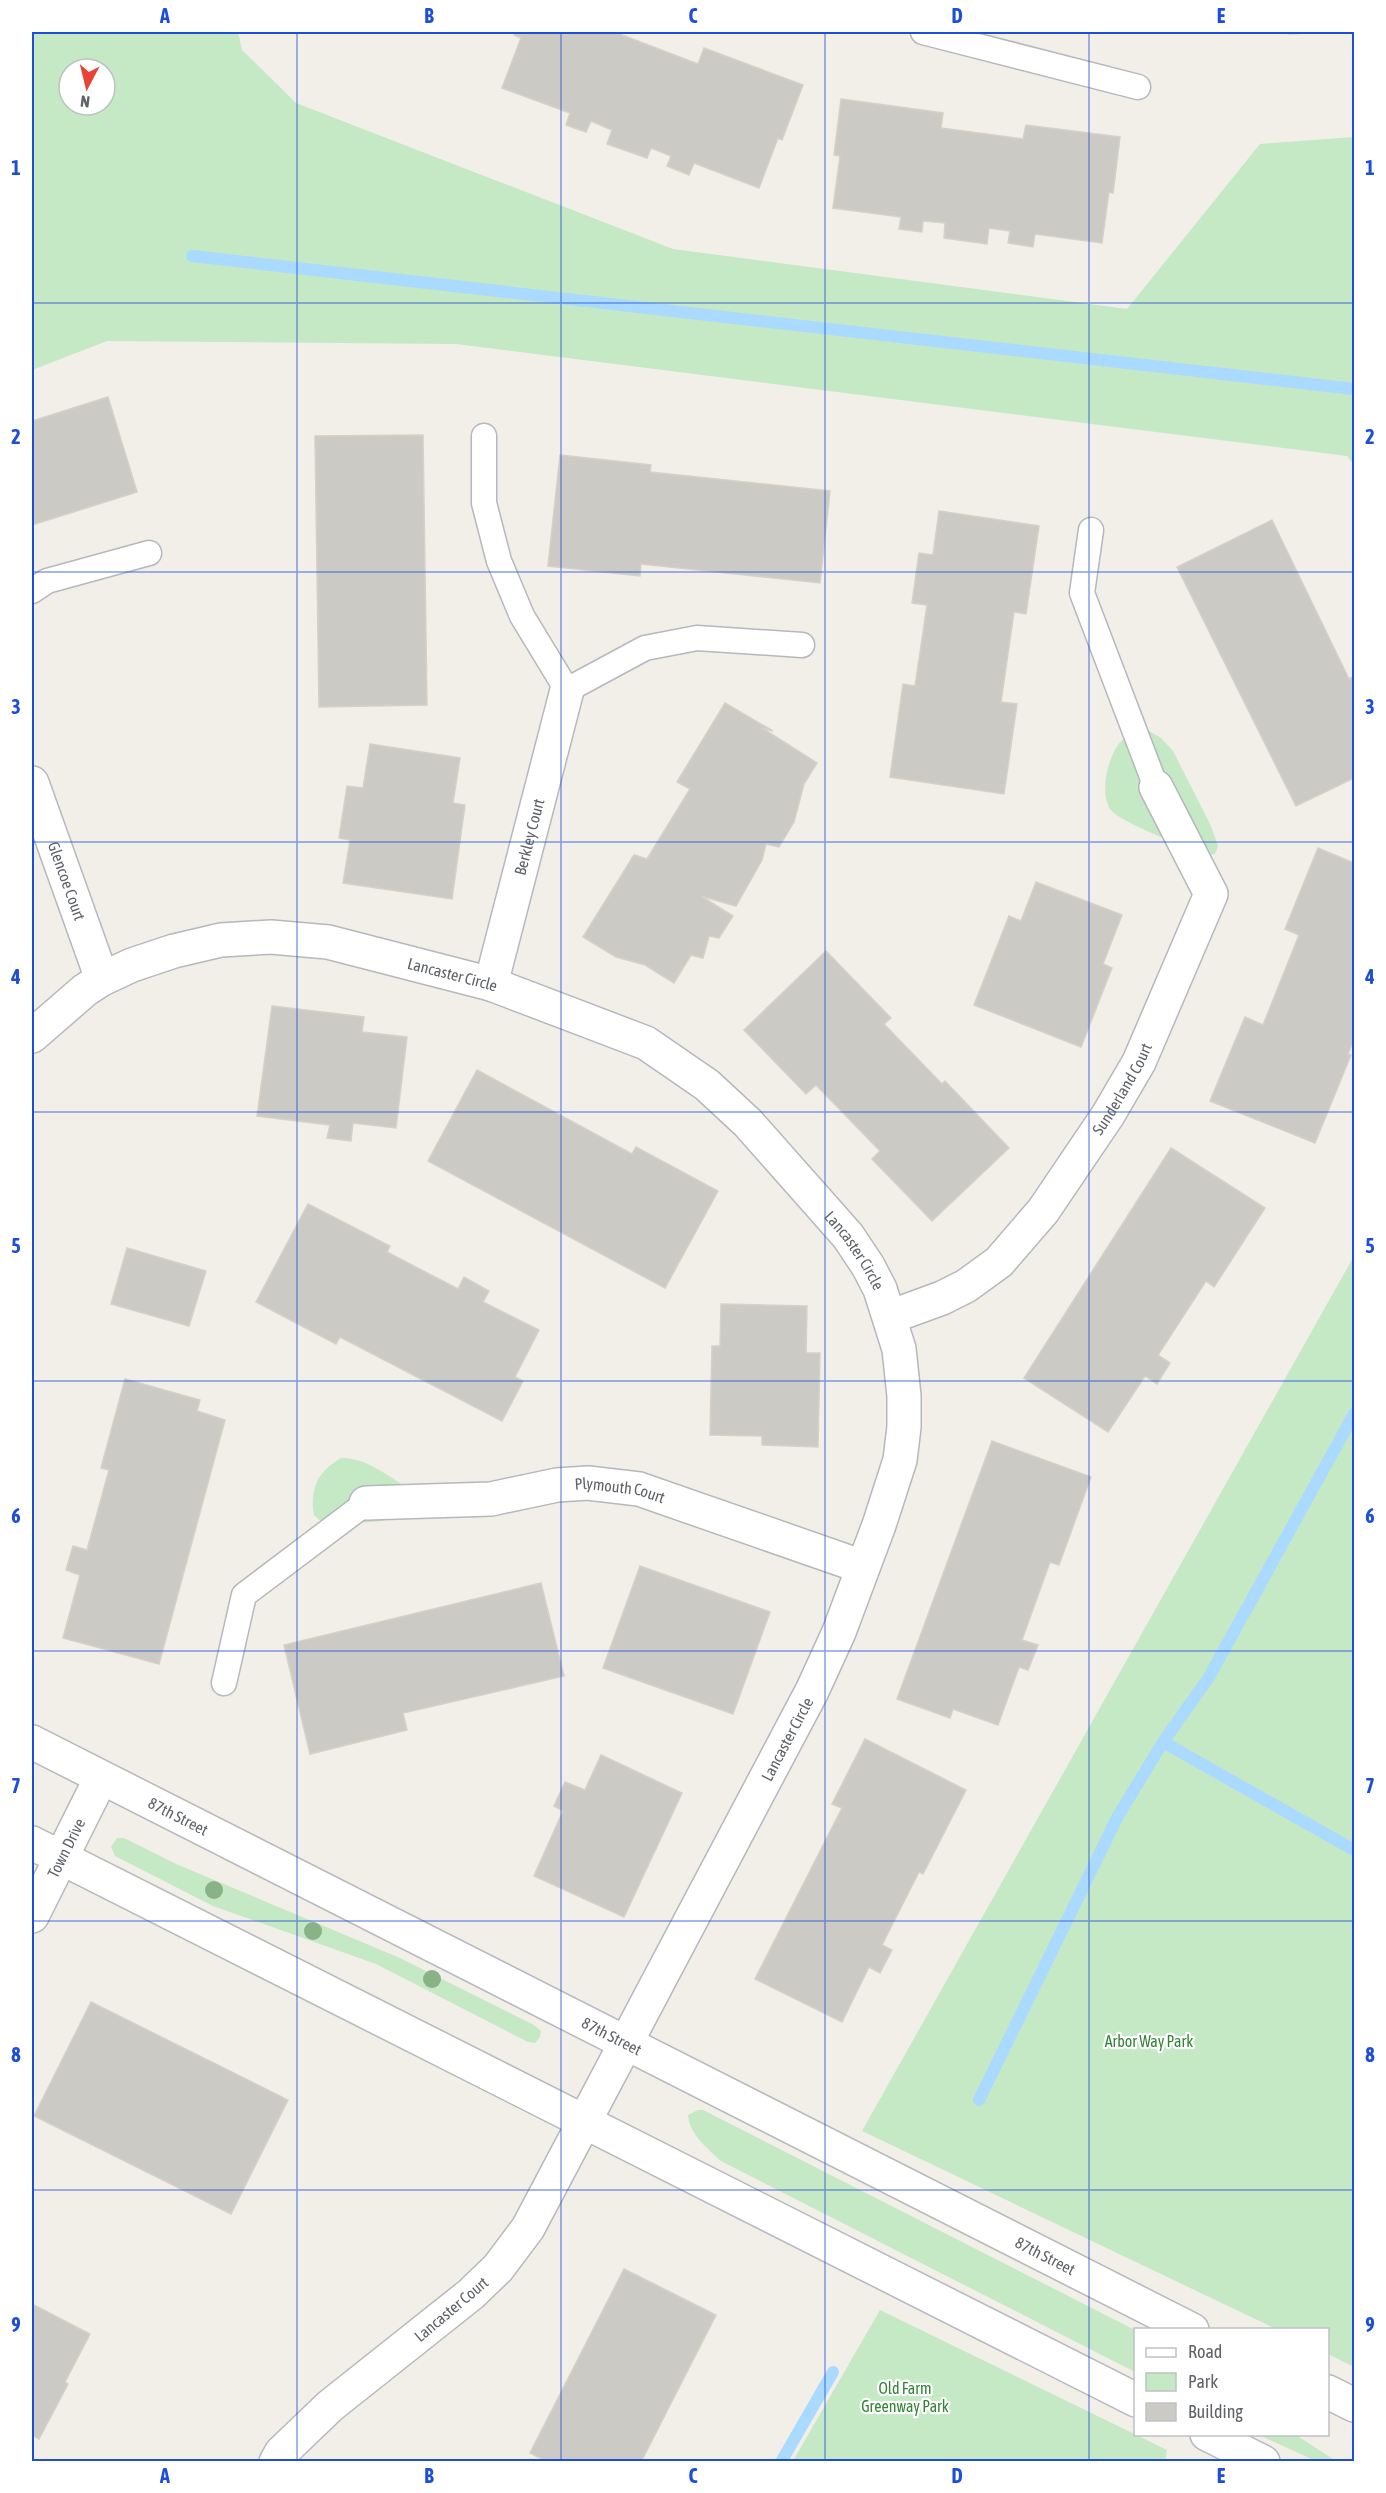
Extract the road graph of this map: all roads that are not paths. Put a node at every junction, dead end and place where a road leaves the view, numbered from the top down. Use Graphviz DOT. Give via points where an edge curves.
graph roads {
  1 [pos="923,32"];
  2 [pos="1138,87"];
  3 [pos="484,436"];
  4 [pos="1091,530"];
  5 [pos="148,553"];
  6 [pos="32,591"];
  7 [pos="802,645"];
  8 [pos="567,690"];
  9 [pos="32,783"];
  10 [pos="1156,787"];
  11 [pos="102,979"];
  12 [pos="491,984"];
  13 [pos="32,1036"];
  14 [pos="890,1317"];
  15 [pos="366,1503"];
  16 [pos="863,1567"];
  17 [pos="224,1683"];
  18 [pos="32,1743"];
  19 [pos="101,1778"];
  20 [pos="32,1843"];
  21 [pos="61,1858"];
  22 [pos="32,1916"];
  23 [pos="625,2042"];
  24 [pos="585,2122"];
  25 [pos="1188,2328"];
  26 [pos="1329,2392"];
  27 [pos="1134,2399"];
  28 [pos="1354,2405"];
  29 [pos="1211,2436"];
  30 [pos="276,2462"];
  31 [pos="1263,2462"];
  1 -- 2 [label="lane"];
  3 -- 8 [label="lane" via="484,503 499,561 522,616"];
  4 -- 10 [label="lane" via="1082,593"];
  5 -- 6 [label="lane" via="47,581"];
  7 -- 8 [label="lane" via="697,638 655,646"];
  8 -- 12 [label="street, Berkley Court"];
  9 -- 11 [label="street, Glencoe Court"];
  10 -- 14 [label="street, Sunderland Court" via="1211,894 1139,1062 1043,1211 999,1262 966,1286"];
  11 -- 12 [label="street, Lancaster Circle" via="174,951 221,940 271,937 328,942"];
  11 -- 13 [label="street, Lancaster Circle"];
  12 -- 14 [label="street, Lancaster Circle" via="646,1043 707,1084 748,1123 848,1236 873,1274"];
  14 -- 16 [label="street, Lancaster Circle" via="899,1349 904,1427 885,1511"];
  15 -- 16 [label="street, Plymouth Court" via="491,1499 557,1485 588,1483 639,1490"];
  15 -- 17 [label="lane" via="244,1595"];
  16 -- 23 [label="street, Lancaster Circle" via="812,1691"];
  18 -- 19 [label="street, 87th Street"];
  19 -- 21 [label="street, Town Drive"];
  19 -- 23 [label="street, 87th Street"];
  20 -- 21 [label="street"];
  21 -- 22 [label="street, Town Drive"];
  21 -- 24 [label="street"];
  23 -- 24 [label="street, Lancaster Circle"];
  23 -- 25 [label="street, 87th Street"];
  24 -- 27 [label="street"];
  24 -- 30 [label="street, Lancaster Court" via="528,2228 498,2268 330,2406"];
  26 -- 28 [label="street"];
  29 -- 31 [label="street"];
}
